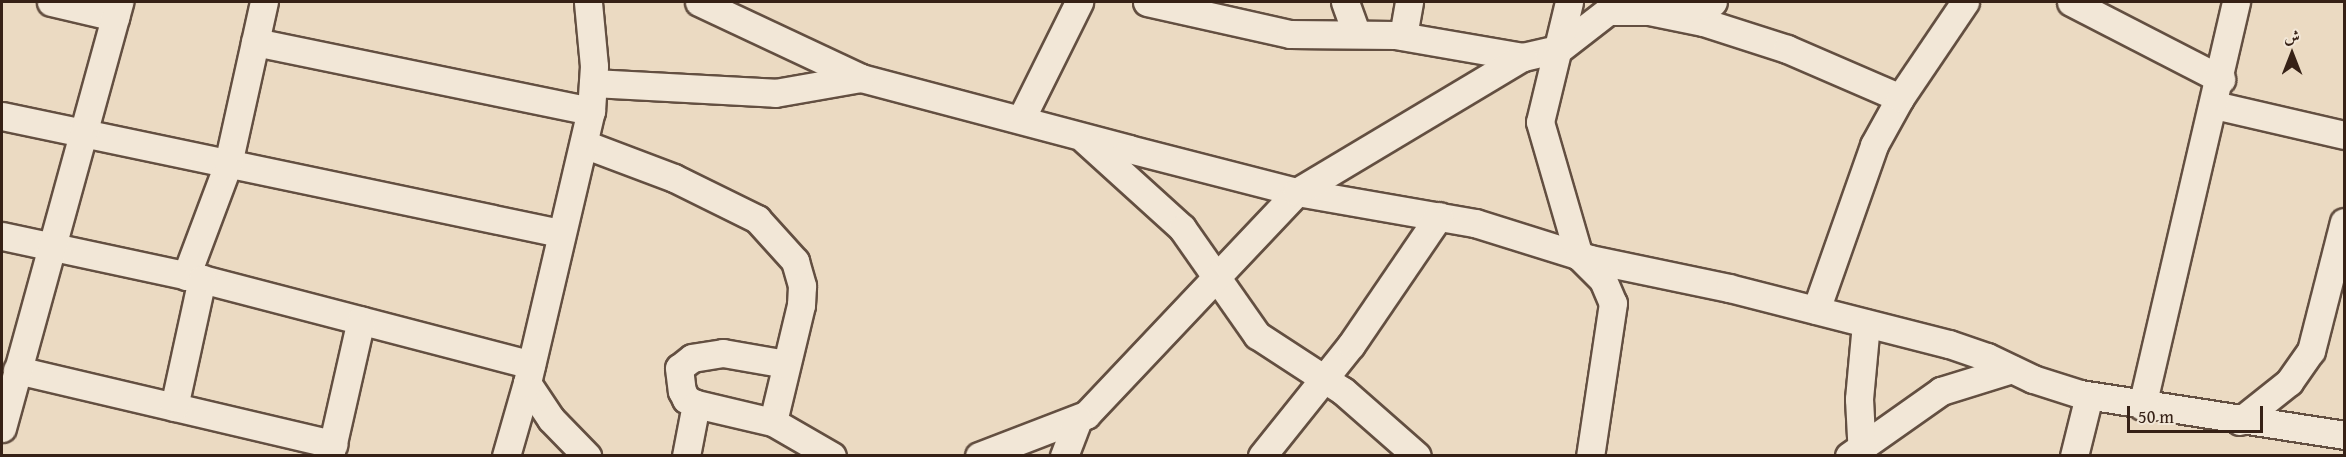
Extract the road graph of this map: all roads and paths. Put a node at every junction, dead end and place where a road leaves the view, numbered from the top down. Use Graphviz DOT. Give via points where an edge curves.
graph roads {
  1 [pos="51,2"];
  2 [pos="264,2"];
  3 [pos="588,2"];
  4 [pos="699,2"];
  5 [pos="1079,2"];
  6 [pos="1147,2"];
  7 [pos="1345,2"];
  8 [pos="1409,2"];
  9 [pos="1569,2"];
  10 [pos="1713,2"];
  11 [pos="1965,2"];
  12 [pos="2070,2"];
  13 [pos="2236,2"];
  14 [pos="117,9"];
  15 [pos="1666,14"];
  16 [pos="1356,33"];
  17 [pos="1403,36"];
  18 [pos="255,42"];
  19 [pos="1559,49"];
  20 [pos="1523,57"];
  21 [pos="861,78"];
  22 [pos="2221,79"];
  23 [pos="593,83"];
  24 [pos="1900,98"];
  25 [pos="2214,105"];
  26 [pos="591,111"];
  27 [pos="2,116"];
  28 [pos="1021,119"];
  29 [pos="84,132"];
  30 [pos="2344,135"];
  31 [pos="1080,136"];
  32 [pos="584,144"];
  33 [pos="228,164"];
  34 [pos="1297,192"];
  35 [pos="1439,216"];
  36 [pos="2344,222"];
  37 [pos="560,233"];
  38 [pos="2,236"];
  39 [pos="52,246"];
  40 [pos="1579,256"];
  41 [pos="1215,276"];
  42 [pos="194,278"];
  43 [pos="1816,310"];
  44 [pos="361,320"];
  45 [pos="1866,323"];
  46 [pos="786,364"];
  47 [pos="2012,369"];
  48 [pos="17,370"];
  49 [pos="529,374"];
  50 [pos="1325,379"];
  51 [pos="2089,396"];
  52 [pos="696,404"];
  53 [pos="174,406"];
  54 [pos="2142,406"];
  55 [pos="1078,420"];
  56 [pos="2240,421"];
  57 [pos="773,422"];
  58 [pos="2,428"];
  59 [pos="2344,435"];
  60 [pos="331,450"];
  61 [pos="2070,450"];
  62 [pos="1857,453"];
  63 [pos="506,456"];
  64 [pos="587,456"];
  65 [pos="686,456"];
  66 [pos="832,456"];
  67 [pos="979,456"];
  68 [pos="1064,456"];
  69 [pos="1262,456"];
  70 [pos="1417,456"];
  71 [pos="1590,456"];
  1 -- 14 [label="street"];
  2 -- 18 [label="street"];
  3 -- 23 [label="street"];
  4 -- 21 [label="street"];
  5 -- 28 [label="street"];
  6 -- 16 [label="street" via="1290,34"];
  7 -- 16 [label="street"];
  8 -- 17 [label="street"];
  9 -- 19 [label="street"];
  10 -- 15 [label="street"];
  11 -- 24 [label="street"];
  12 -- 22 [label="street"];
  13 -- 22 [label="street"];
  14 -- 29 [label="street"];
  15 -- 19 [label="street" via="1608,11"];
  15 -- 24 [label="street" via="1787,49"];
  16 -- 17 [label="street"];
  17 -- 20 [label="street"];
  18 -- 26 [label="street"];
  18 -- 33 [label="street"];
  19 -- 20 [label="street"];
  19 -- 40 [label="street" via="1540,122"];
  20 -- 34 [label="street"];
  21 -- 23 [label="street" via="775,93"];
  21 -- 28 [label="street"];
  22 -- 25 [label="street"];
  23 -- 26 [label="street"];
  24 -- 43 [label="street" via="1874,145"];
  25 -- 30 [label="street"];
  25 -- 54 [label="street"];
  26 -- 32 [label="street"];
  27 -- 29 [label="street"];
  28 -- 31 [label="street"];
  29 -- 33 [label="street"];
  29 -- 39 [label="street"];
  31 -- 34 [label="street"];
  31 -- 41 [label="street" via="1176,223"];
  32 -- 37 [label="street"];
  32 -- 46 [label="street" via="674,178 757,219 782,244 795,261 802,286"];
  33 -- 37 [label="street"];
  33 -- 42 [label="street"];
  34 -- 35 [label="street"];
  34 -- 41 [label="street"];
  35 -- 40 [label="street"];
  35 -- 50 [label="street"];
  36 -- 56 [label="street" via="2311,351 2289,382"];
  37 -- 49 [label="street"];
  38 -- 39 [label="street"];
  39 -- 42 [label="street"];
  39 -- 48 [label="street"];
  40 -- 43 [label="street"];
  40 -- 71 [label="street" via="1603,280 1613,303"];
  41 -- 50 [label="street" via="1257,335"];
  41 -- 55 [label="street" via="1141,360"];
  42 -- 44 [label="street"];
  42 -- 53 [label="street"];
  43 -- 45 [label="street"];
  44 -- 49 [label="street"];
  44 -- 60 [label="street"];
  45 -- 47 [label="street" via="1949,344"];
  45 -- 62 [label="street"];
  46 -- 52 [label="street" via="723,353 682,362 682,391 686,399"];
  46 -- 57 [label="street"];
  47 -- 51 [label="street"];
  47 -- 62 [label="street" via="1947,388"];
  48 -- 53 [label="street"];
  48 -- 58 [label="street"];
  49 -- 63 [label="street"];
  49 -- 64 [label="street" via="550,419"];
  50 -- 69 [label="street"];
  50 -- 70 [label="street" via="1405,441"];
  51 -- 54 [label="street"];
  51 -- 61 [label="street"];
  52 -- 57 [label="street"];
  52 -- 65 [label="street"];
  53 -- 60 [label="street"];
  54 -- 56 [label="street"];
  55 -- 67 [label="street"];
  55 -- 68 [label="street"];
  56 -- 59 [label="street"];
  57 -- 66 [label="street"];
}
